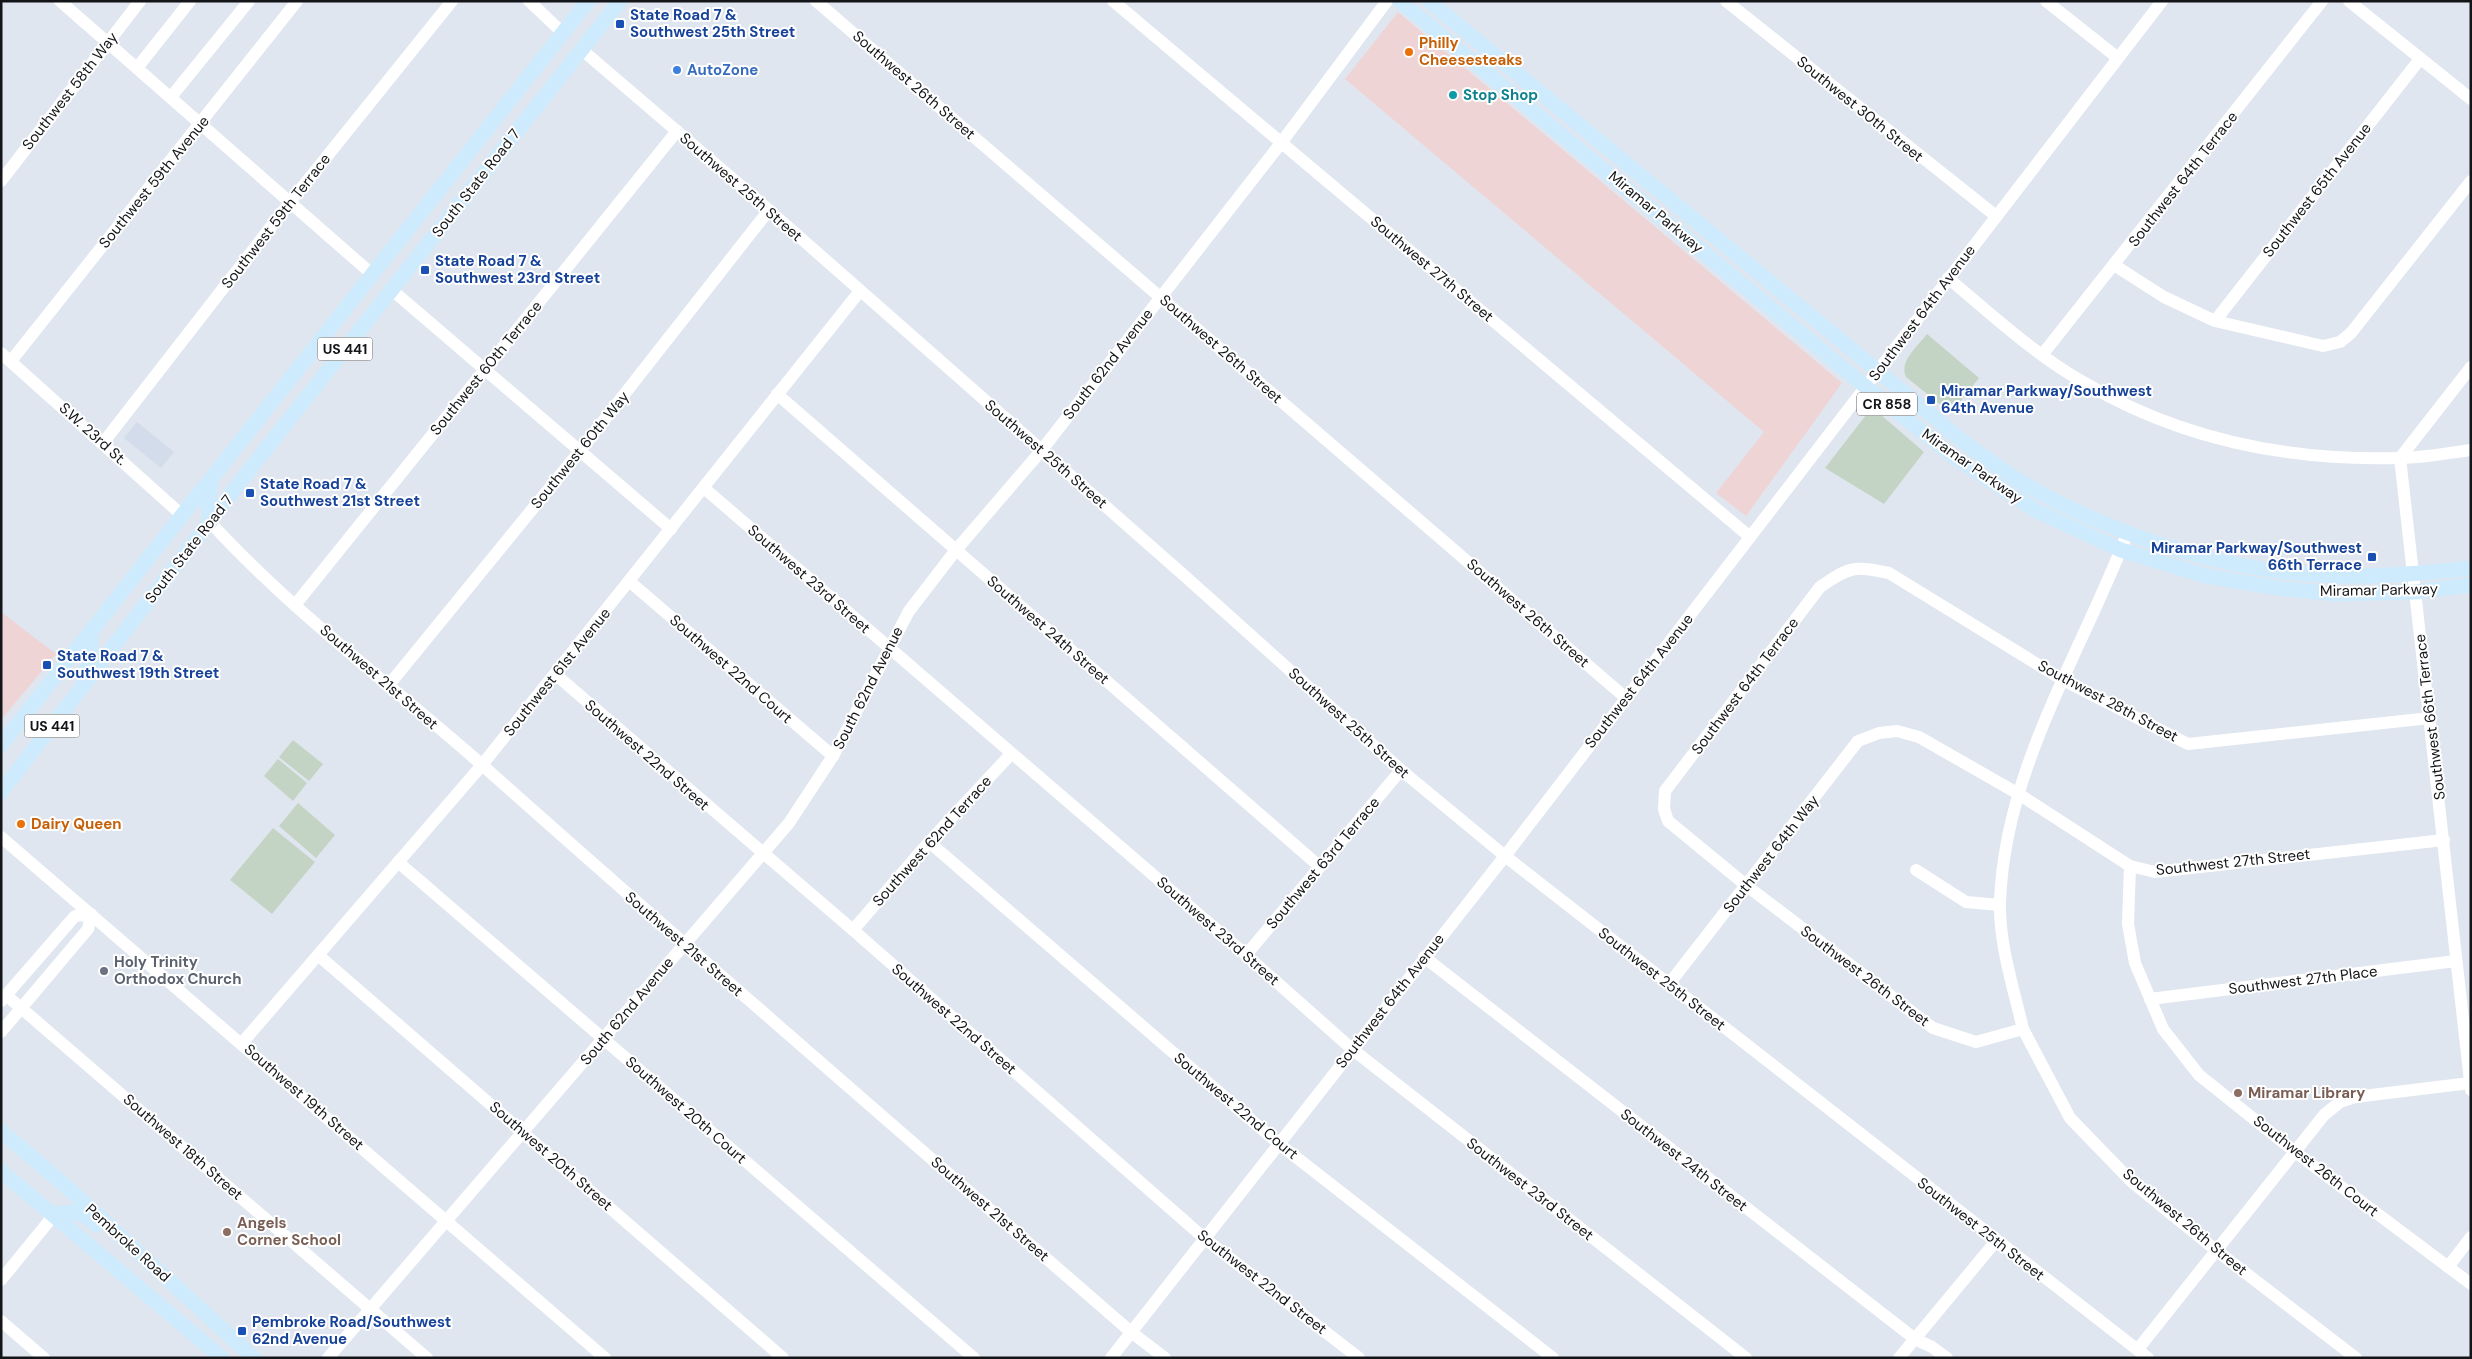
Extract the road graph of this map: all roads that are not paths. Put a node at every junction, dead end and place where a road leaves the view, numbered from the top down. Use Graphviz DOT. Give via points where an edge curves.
graph roads {
  1 [pos="60,1"];
  2 [pos="140,1"];
  3 [pos="190,1"];
  4 [pos="249,1"];
  5 [pos="297,1"];
  6 [pos="452,1"];
  7 [pos="529,1"];
  8 [pos="620,1"];
  9 [pos="816,1"];
  10 [pos="1113,1"];
  11 [pos="1387,1"];
  12 [pos="1400,1"];
  13 [pos="1430,1"];
  14 [pos="1726,1"];
  15 [pos="2046,1"];
  16 [pos="2162,1"];
  17 [pos="2322,1"];
  18 [pos="2349,1"];
  19 [pos="587,3"];
  20 [pos="563,33"];
  21 [pos="107,42"];
  22 [pos="581,49"];
  23 [pos="2118,58"];
  24 [pos="2420,59"];
  25 [pos="137,68"];
  26 [pos="559,78"];
  27 [pos="171,97"];
  28 [pos="2471,99"];
  29 [pos="201,123"];
  30 [pos="677,131"];
  31 [pos="1281,143"];
  32 [pos="1,181"];
  33 [pos="2471,181"];
  34 [pos="291,201"];
  35 [pos="1646,204"];
  36 [pos="768,210"];
  37 [pos="1996,216"];
  38 [pos="1712,234"];
  39 [pos="2114,265"];
  40 [pos="373,275"];
  41 [pos="1948,278"];
  42 [pos="392,290"];
  43 [pos="860,291"];
  44 [pos="1160,297"];
  45 [pos="2215,321"];
  46 [pos="2042,355"];
  47 [pos="6,357"];
  48 [pos="2471,367"];
  49 [pos="485,369"];
  50 [pos="1878,372"];
  51 [pos="1866,386"];
  52 [pos="777,394"];
  53 [pos="103,442"];
  54 [pos="2471,450"];
  55 [pos="1041,451"];
  56 [pos="579,452"];
  57 [pos="2400,458"];
  58 [pos="211,480"];
  59 [pos="704,488"];
  60 [pos="183,516"];
  61 [pos="210,522"];
  62 [pos="671,529"];
  63 [pos="2127,534"];
  64 [pos="1750,536"];
  65 [pos="956,550"];
  66 [pos="2121,550"];
  67 [pos="181,559"];
  68 [pos="2471,568"];
  69 [pos="1841,572"];
  70 [pos="2414,574"];
  71 [pos="629,582"];
  72 [pos="2471,585"];
  73 [pos="2416,592"];
  74 [pos="295,605"];
  75 [pos="91,632"];
  76 [pos="888,646"];
  77 [pos="555,674"];
  78 [pos="2063,680"];
  79 [pos="388,686"];
  80 [pos="81,688"];
  81 [pos="1626,698"];
  82 [pos="2430,718"];
  83 [pos="1879,733"];
  84 [pos="1,746"];
  85 [pos="1012,754"];
  86 [pos="833,756"];
  87 [pos="482,765"];
  88 [pos="1401,770"];
  89 [pos="1,792"];
  90 [pos="2017,793"];
  91 [pos="1664,809"];
  92 [pos="1,837"];
  93 [pos="2444,840"];
  94 [pos="929,842"];
  95 [pos="763,854"];
  96 [pos="1505,856"];
  97 [pos="398,862"];
  98 [pos="1319,866"];
  99 [pos="2130,866"];
  100 [pos="1916,870"];
  101 [pos="1746,886"];
  102 [pos="2000,905"];
  103 [pos="91,914"];
  104 [pos="853,930"];
  105 [pos="683,944"];
  106 [pos="318,955"];
  107 [pos="1246,955"];
  108 [pos="1424,958"];
  109 [pos="2456,961"];
  110 [pos="1669,984"];
  111 [pos="4,998"];
  112 [pos="2150,1000"];
  113 [pos="22,1007"];
  114 [pos="2023,1029"];
  115 [pos="1,1032"];
  116 [pos="603,1040"];
  117 [pos="242,1043"];
  118 [pos="1352,1050"];
  119 [pos="2470,1087"];
  120 [pos="1,1131"];
  121 [pos="524,1132"];
  122 [pos="1278,1143"];
  123 [pos="2295,1152"];
  124 [pos="1,1170"];
  125 [pos="54,1215"];
  126 [pos="448,1220"];
  127 [pos="2471,1237"];
  128 [pos="1204,1238"];
  129 [pos="1996,1240"];
  130 [pos="2216,1251"];
  131 [pos="2448,1267"];
  132 [pos="1,1280"];
  133 [pos="2471,1284"];
  134 [pos="180,1290"];
  135 [pos="369,1307"];
  136 [pos="1,1321"];
  137 [pos="1131,1332"];
  138 [pos="1915,1339"];
  139 [pos="2138,1349"];
  140 [pos="44,1358"];
  141 [pos="222,1358"];
  142 [pos="254,1358"];
  143 [pos="328,1358"];
  144 [pos="427,1358"];
  145 [pos="605,1358"];
  146 [pos="783,1358"];
  147 [pos="974,1358"];
  148 [pos="1111,1358"];
  149 [pos="1165,1358"];
  150 [pos="1359,1358"];
  151 [pos="1553,1358"];
  152 [pos="1746,1358"];
  153 [pos="1899,1358"];
  154 [pos="1947,1358"];
  155 [pos="2148,1358"];
  156 [pos="2356,1358"];
  1 -- 21 [label="street"];
  2 -- 21 [label="street, Southwest 58th Way"];
  3 -- 25 [label="street"];
  4 -- 27 [label="street"];
  5 -- 29 [label="street, Southwest 59th Avenue"];
  6 -- 34 [label="street, Southwest 59th Terrace"];
  7 -- 20 [label="street"];
  8 -- 22 [label="main road, South State Road 7 / US 441"];
  9 -- 44 [label="street, Southwest 26th Street"];
  10 -- 31 [label="street, Southwest 27th Street"];
  11 -- 31 [label="street, South 62nd Avenue"];
  12 -- 35 [label="main road, Miramar Parkway / CR 858"];
  13 -- 38 [label="main road, Miramar Parkway / CR 858"];
  14 -- 37 [label="street, Southwest 30th Street"];
  15 -- 23 [label="street"];
  16 -- 23 [label="street, Southwest 64th Avenue"];
  17 -- 39 [label="street, Southwest 64th Terrace"];
  18 -- 24 [label="street"];
  19 -- 20 [label="main road, South State Road 7 / US 441"];
  19 -- 22 [label="main road" via="579,32"];
  20 -- 26 [label="main road" via="567,50"];
  20 -- 40 [label="main road, South State Road 7 / US 441"];
  21 -- 25 [label="street"];
  21 -- 32 [label="street, Southwest 58th Way"];
  22 -- 26 [label="main road, South State Road 7 / US 441"];
  22 -- 30 [label="street, Southwest 25th Street"];
  23 -- 37 [label="street, Southwest 64th Avenue"];
  24 -- 28 [label="street"];
  24 -- 45 [label="street, Southwest 65th Avenue"];
  25 -- 27 [label="street"];
  26 -- 42 [label="main road, South State Road 7 / US 441"];
  27 -- 29 [label="street"];
  29 -- 34 [label="street"];
  29 -- 47 [label="street, Southwest 59th Avenue"];
  30 -- 36 [label="street, Southwest 25th Street"];
  30 -- 49 [label="street, Southwest 60th Terrace"];
  31 -- 44 [label="street, South 62nd Avenue"];
  31 -- 64 [label="street, Southwest 27th Street"];
  33 -- 45 [label="street" via="2340,342 2322,346"];
  34 -- 40 [label="street"];
  34 -- 53 [label="street, Southwest 59th Terrace"];
  35 -- 38 [label="main road" via="1665,206 1692,227"];
  35 -- 51 [label="main road, Miramar Parkway / CR 858"];
  36 -- 43 [label="street, Southwest 25th Street"];
  36 -- 56 [label="street, Southwest 60th Way"];
  37 -- 41 [label="street, Southwest 64th Avenue"];
  38 -- 50 [label="main road, Miramar Parkway / CR 858"];
  39 -- 45 [label="street" via="2164,297"];
  39 -- 46 [label="street, Southwest 64th Terrace"];
  40 -- 58 [label="main road, South State Road 7 / US 441"];
  41 -- 46 [label="street"];
  41 -- 50 [label="street, Southwest 64th Avenue"];
  42 -- 49 [label="street"];
  42 -- 61 [label="main road, South State Road 7 / US 441"];
  43 -- 52 [label="street, Southwest 61st Avenue"];
  43 -- 55 [label="street, Southwest 25th Street"];
  44 -- 55 [label="street, South 62nd Avenue"];
  44 -- 81 [label="street, Southwest 26th Street"];
  46 -- 57 [label="street" via="2083,382 2136,410 2210,438 2292,455"];
  47 -- 53 [label="street, S.W. 23rd St."];
  48 -- 57 [label="street"];
  49 -- 56 [label="street"];
  49 -- 74 [label="street, Southwest 60th Terrace"];
  50 -- 51 [label="street, Southwest 64th Avenue"];
  50 -- 63 [label="main road, Miramar Parkway / CR 858" via="2007,473 2044,495"];
  51 -- 64 [label="street, Southwest 64th Avenue"];
  51 -- 66 [label="main road, Miramar Parkway / CR 858" via="1998,488 2035,510"];
  52 -- 59 [label="street, Southwest 61st Avenue"];
  52 -- 65 [label="street, Southwest 24th Street"];
  53 -- 60 [label="street, S.W. 23rd St."];
  54 -- 57 [label="street"];
  55 -- 65 [label="street, South 62nd Avenue"];
  55 -- 88 [label="street, Southwest 25th Street"];
  56 -- 62 [label="street"];
  56 -- 79 [label="street, Southwest 60th Way"];
  57 -- 70 [label="street, Southwest 66th Terrace"];
  58 -- 60 [label="main road, South State Road 7 / US 441"];
  58 -- 61 [label="main road"];
  59 -- 62 [label="street, Southwest 61st Avenue"];
  59 -- 76 [label="street, Southwest 23rd Street"];
  60 -- 67 [label="main road" via="187,533"];
  60 -- 75 [label="main road, South State Road 7 / US 441"];
  61 -- 67 [label="main road, South State Road 7 / US 441"];
  61 -- 74 [label="street, Southwest 21st Street" via="254,570"];
  62 -- 71 [label="street, Southwest 61st Avenue"];
  63 -- 66 [label="street"];
  63 -- 70 [label="main road, Miramar Parkway / CR 858" via="2212,560 2282,572 2338,576"];
  64 -- 81 [label="street, Southwest 64th Avenue"];
  65 -- 76 [label="street, South 62nd Avenue" via="909,611"];
  65 -- 98 [label="street, Southwest 24th Street"];
  66 -- 73 [label="main road, Miramar Parkway / CR 858" via="2206,576 2277,588 2336,594"];
  66 -- 78 [label="street"];
  67 -- 80 [label="main road, South State Road 7 / US 441"];
  68 -- 70 [label="main road, Miramar Parkway / CR 858"];
  69 -- 78 [label="street, Southwest 28th Street" via="1860,567 1889,573"];
  69 -- 91 [label="street, Southwest 64th Terrace" via="1820,587 1665,791"];
  70 -- 73 [label="street, Southwest 66th Terrace"];
  71 -- 77 [label="street, Southwest 61st Avenue"];
  71 -- 86 [label="street, Southwest 22nd Court"];
  72 -- 73 [label="main road, Miramar Parkway / CR 858"];
  73 -- 82 [label="street, Southwest 66th Terrace"];
  74 -- 79 [label="street, Southwest 21st Street"];
  75 -- 80 [label="main road" via="91,652"];
  75 -- 84 [label="main road, South State Road 7 / US 441"];
  76 -- 85 [label="street, Southwest 23rd Street"];
  76 -- 86 [label="street, South 62nd Avenue"];
  77 -- 87 [label="street, Southwest 61st Avenue"];
  77 -- 95 [label="street, Southwest 22nd Street"];
  78 -- 82 [label="street, Southwest 28th Street" via="2188,744"];
  78 -- 90 [label="street"];
  79 -- 87 [label="street, Southwest 21st Street"];
  80 -- 89 [label="main road, South State Road 7 / US 441"];
  81 -- 96 [label="street, Southwest 64th Avenue"];
  82 -- 93 [label="street, Southwest 66th Terrace"];
  83 -- 90 [label="street, Southwest 27th Street" via="1898,731 1919,737"];
  83 -- 101 [label="street, Southwest 64th Way" via="1858,741"];
  85 -- 94 [label="street, Southwest 62nd Terrace"];
  85 -- 107 [label="street, Southwest 23rd Street"];
  86 -- 95 [label="street, South 62nd Avenue" via="789,823"];
  87 -- 97 [label="street, Southwest 61st Avenue"];
  87 -- 105 [label="street, Southwest 21st Street"];
  88 -- 96 [label="street, Southwest 25th Street"];
  88 -- 98 [label="street, Southwest 63rd Terrace"];
  90 -- 99 [label="street, Southwest 27th Street"];
  90 -- 102 [label="street" via="2005,846"];
  91 -- 101 [label="street, Southwest 26th Street" via="1668,821"];
  92 -- 103 [label="street, Southwest 19th Street"];
  93 -- 99 [label="street, Southwest 27th Street" via="2155,872"];
  93 -- 109 [label="street, Southwest 66th Terrace"];
  94 -- 104 [label="street, Southwest 62nd Terrace"];
  94 -- 122 [label="street, Southwest 22nd Court"];
  95 -- 104 [label="street, Southwest 22nd Street"];
  95 -- 105 [label="street, South 62nd Avenue"];
  96 -- 108 [label="street, Southwest 64th Avenue"];
  96 -- 110 [label="street, Southwest 25th Street"];
  97 -- 106 [label="street, Southwest 61st Avenue"];
  97 -- 116 [label="street, Southwest 20th Court"];
  98 -- 107 [label="street, Southwest 63rd Terrace"];
  99 -- 112 [label="street, Southwest 26th Court" via="2128,924 2135,963"];
  100 -- 102 [label="street" via="1966,902"];
  101 -- 110 [label="street, Southwest 64th Way"];
  101 -- 114 [label="street, Southwest 26th Street" via="1933,1028 1976,1042"];
  102 -- 114 [label="street" via="2007,964"];
  103 -- 111 [label="street" via="74,916"];
  103 -- 113 [label="street" via="88,929"];
  103 -- 117 [label="street, Southwest 19th Street"];
  104 -- 128 [label="street, Southwest 22nd Street"];
  105 -- 116 [label="street, South 62nd Avenue"];
  105 -- 137 [label="street, Southwest 21st Street"];
  106 -- 117 [label="street, Southwest 61st Avenue"];
  106 -- 121 [label="street, Southwest 20th Street"];
  107 -- 118 [label="street, Southwest 23rd Street"];
  108 -- 118 [label="street, Southwest 64th Avenue"];
  108 -- 138 [label="street, Southwest 24th Street"];
  109 -- 112 [label="street, Southwest 27th Place"];
  109 -- 119 [label="street, Southwest 66th Terrace"];
  110 -- 129 [label="street, Southwest 25th Street"];
  111 -- 113 [label="street, Southwest 18th Street"];
  112 -- 123 [label="street, Southwest 26th Court" via="2163,1029 2199,1075"];
  113 -- 115 [label="street"];
  113 -- 135 [label="street, Southwest 18th Street"];
  114 -- 130 [label="street, Southwest 26th Street" via="2070,1118 2132,1182"];
  116 -- 121 [label="street, South 62nd Avenue"];
  116 -- 147 [label="street, Southwest 20th Court"];
  117 -- 126 [label="street, Southwest 19th Street"];
  118 -- 122 [label="street, Southwest 64th Avenue"];
  118 -- 152 [label="street, Southwest 23rd Street"];
  119 -- 123 [label="street" via="2355,1097 2340,1102 2324,1115"];
  120 -- 134 [label="main road, Pembroke Road"];
  121 -- 126 [label="street, South 62nd Avenue"];
  121 -- 146 [label="street, Southwest 20th Street"];
  122 -- 128 [label="street, Southwest 64th Avenue"];
  122 -- 151 [label="street, Southwest 22nd Court"];
  123 -- 130 [label="street"];
  123 -- 131 [label="street, Southwest 26th Court"];
  124 -- 125 [label="main road, Pembroke Road"];
  125 -- 132 [label="street"];
  125 -- 134 [label="main road" via="66,1211 84,1214 162,1283"];
  125 -- 141 [label="main road, Pembroke Road"];
  126 -- 135 [label="street, South 62nd Avenue"];
  126 -- 145 [label="street, Southwest 19th Street"];
  127 -- 131 [label="street"];
  128 -- 137 [label="street, Southwest 64th Avenue"];
  128 -- 150 [label="street, Southwest 22nd Street"];
  129 -- 138 [label="street"];
  129 -- 139 [label="street, Southwest 25th Street"];
  130 -- 139 [label="street"];
  130 -- 156 [label="street, Southwest 26th Street"];
  131 -- 133 [label="street, Southwest 26th Court"];
  134 -- 142 [label="main road, Pembroke Road"];
  135 -- 143 [label="street, South 62nd Avenue"];
  135 -- 144 [label="street, Southwest 18th Street"];
  136 -- 140 [label="street"];
  137 -- 148 [label="street, Southwest 64th Avenue"];
  137 -- 149 [label="street, Southwest 21st Street"];
  138 -- 153 [label="street"];
  138 -- 154 [label="street, Southwest 24th Street"];
  139 -- 155 [label="street, Southwest 25th Street"];
}
